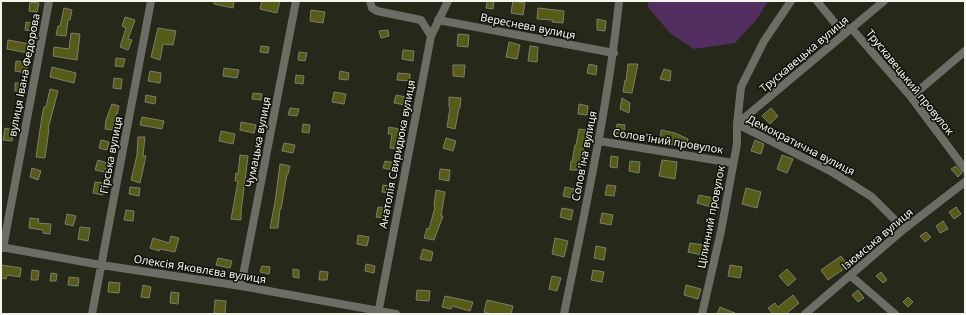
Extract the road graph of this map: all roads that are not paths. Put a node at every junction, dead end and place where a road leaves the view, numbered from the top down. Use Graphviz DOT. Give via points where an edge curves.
graph roads {
  1 [pos="49,1"];
  2 [pos="151,1"];
  3 [pos="296,1"];
  4 [pos="370,1"];
  5 [pos="448,1"];
  6 [pos="619,1"];
  7 [pos="791,1"];
  8 [pos="817,1"];
  9 [pos="884,1"];
  10 [pos="438,20"];
  11 [pos="852,28"];
  12 [pos="432,36"];
  13 [pos="965,51"];
  14 [pos="614,53"];
  15 [pos="910,97"];
  16 [pos="737,124"];
  17 [pos="599,141"];
  18 [pos="733,163"];
  19 [pos="965,169"];
  20 [pos="965,182"];
  21 [pos="904,229"];
  22 [pos="2,247"];
  23 [pos="102,265"];
  24 [pos="851,276"];
  25 [pos="241,286"];
  26 [pos="378,312"];
  27 [pos="92,314"];
  28 [pos="396,314"];
  29 [pos="564,314"];
  30 [pos="702,314"];
  31 [pos="805,314"];
  32 [pos="895,314"];
  1 -- 22 [label="street, вулиця Івана Федорова"];
  2 -- 23 [label="street, Гірська вулиця"];
  3 -- 25 [label="street, Чумацька вулиця"];
  4 -- 12 [label="street" via="372,8 377,11 421,20"];
  5 -- 10 [label="street, Анатолія Свиридюка вулиця"];
  6 -- 14 [label="street, Солов'їна вулиця"];
  7 -- 16 [label="street, Демократична вулиця" via="764,41 741,87"];
  8 -- 11 [label="street, Трускавецький провулок" via="838,27"];
  9 -- 11 [label="street, Трускавецька вулиця"];
  10 -- 12 [label="street, Анатолія Свиридюка вулиця"];
  10 -- 14 [label="street, Вереснева вулиця"];
  11 -- 15 [label="street, Трускавецький провулок"];
  11 -- 16 [label="street, Трускавецька вулиця"];
  12 -- 26 [label="street, Анатолія Свиридюка вулиця"];
  13 -- 15 [label="street"];
  14 -- 17 [label="street, Солов'їна вулиця"];
  15 -- 19 [label="street, Трускавецький провулок"];
  16 -- 18 [label="street, Цілинний провулок" via="737,144"];
  16 -- 21 [label="street, Демократична вулиця" via="853,185 872,197"];
  17 -- 18 [label="street, Солов'їний провулок"];
  17 -- 29 [label="street, Солов'їна вулиця"];
  18 -- 30 [label="street, Цілинний провулок"];
  20 -- 21 [label="street, Ізюмська вулиця"];
  21 -- 24 [label="street, Ізюмська вулиця"];
  22 -- 23 [label="street, Олексія Яковлєва вулиця"];
  23 -- 25 [label="street, Олексія Яковлєва вулиця"];
  23 -- 27 [label="street, Гірська вулиця"];
  24 -- 31 [label="street, Ізюмська вулиця"];
  24 -- 32 [label="street"];
  25 -- 26 [label="street, Олексія Яковлєва вулиця"];
  26 -- 28 [label="street, Олексія Яковлєва вулиця"];
}
